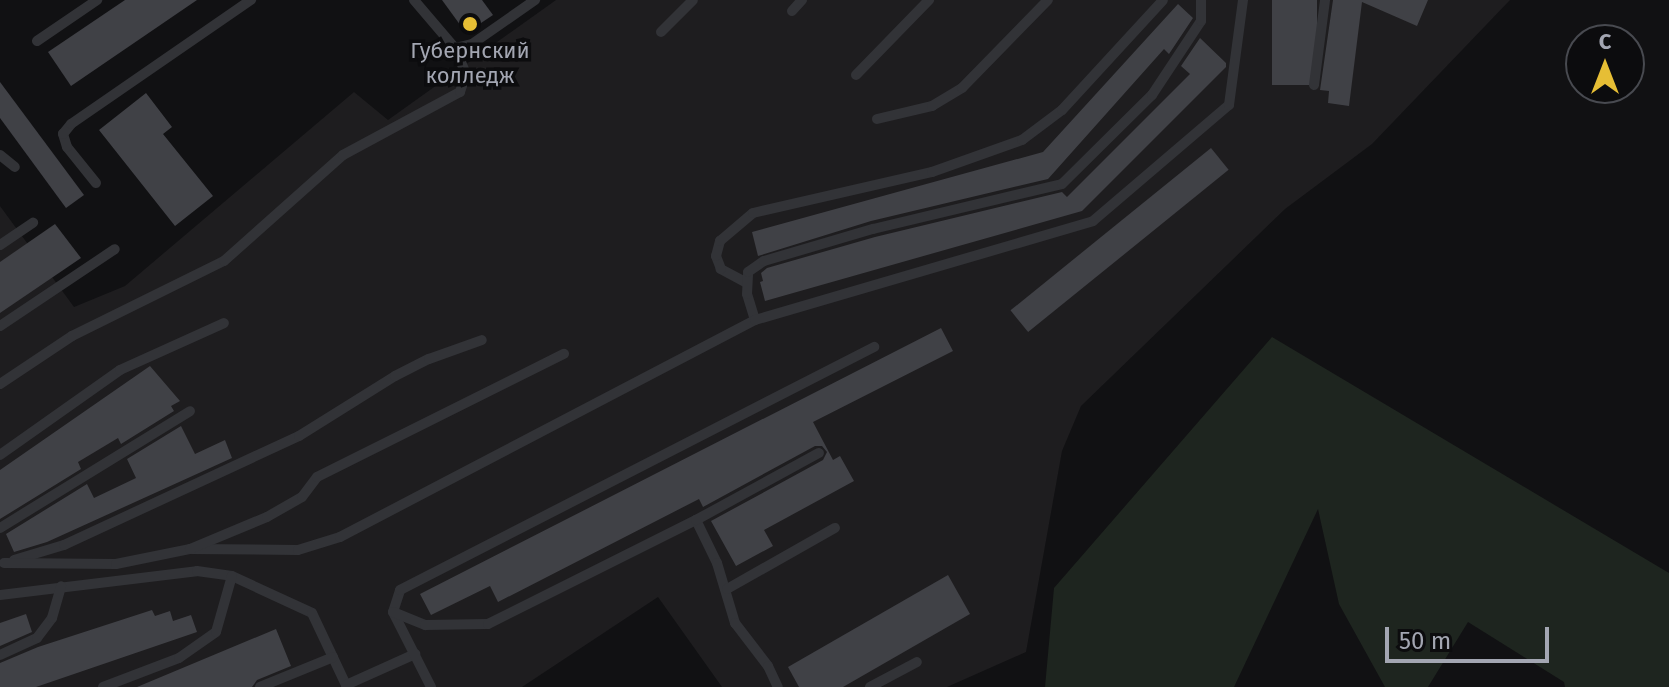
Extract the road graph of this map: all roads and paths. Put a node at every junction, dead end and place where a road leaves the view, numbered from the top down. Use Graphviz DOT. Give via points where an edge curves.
graph roads {
  1 [pos="97,0"];
  2 [pos="251,0"];
  3 [pos="414,0"];
  4 [pos="535,0"];
  5 [pos="693,0"];
  6 [pos="802,0"];
  7 [pos="929,0"];
  8 [pos="1048,0"];
  9 [pos="1163,0"];
  10 [pos="1201,0"];
  11 [pos="1243,0"];
  12 [pos="1325,0"];
  13 [pos="792,11"];
  14 [pos="661,32"];
  15 [pos="37,41"];
  16 [pos="455,48"];
  17 [pos="856,75"];
  18 [pos="1314,85"];
  19 [pos="877,119"];
  20 [pos="0,155"];
  21 [pos="15,167"];
  22 [pos="96,183"];
  23 [pos="33,223"];
  24 [pos="0,245"];
  25 [pos="115,249"];
  26 [pos="747,283"];
  27 [pos="755,320"];
  28 [pos="224,323"];
  29 [pos="0,326"];
  30 [pos="482,340"];
  31 [pos="874,347"];
  32 [pos="564,354"];
  33 [pos="0,384"];
  34 [pos="190,411"];
  35 [pos="819,453"];
  36 [pos="0,455"];
  37 [pos="696,520"];
  38 [pos="0,528"];
  39 [pos="835,528"];
  40 [pos="190,549"];
  41 [pos="132,561"];
  42 [pos="2,563"];
  43 [pos="232,576"];
  44 [pos="106,582"];
  45 [pos="61,586"];
  46 [pos="727,589"];
  47 [pos="0,595"];
  48 [pos="393,612"];
  49 [pos="415,654"];
  50 [pos="0,655"];
  51 [pos="333,657"];
  52 [pos="917,662"];
  53 [pos="347,686"];
  54 [pos="103,687"];
  55 [pos="260,687"];
  56 [pos="431,687"];
  57 [pos="778,687"];
  58 [pos="870,687"];
  1 -- 15 [label="lane"];
  2 -- 22 [label="lane" via="71,124 63,134 67,147"];
  3 -- 16 [label="lane"];
  4 -- 16 [label="lane" via="472,44"];
  5 -- 14 [label="lane"];
  6 -- 13 [label="lane"];
  7 -- 17 [label="lane"];
  8 -- 19 [label="lane" via="962,88 932,106"];
  9 -- 26 [label="lane" via="1062,110 1022,140 932,172 753,213 720,241 716,256 721,269"];
  10 -- 26 [label="lane" via="1201,21 1152,95 1062,184 784,253 748,272"];
  11 -- 27 [label="lane" via="1229,105 1093,221"];
  12 -- 18 [label="lane"];
  16 -- 33 [label="lane" via="466,74 460,92 343,155 224,261 72,336"];
  20 -- 21 [label="lane"];
  23 -- 24 [label="lane"];
  25 -- 29 [label="lane"];
  26 -- 27 [label="lane"];
  27 -- 40 [label="lane" via="340,537 298,550"];
  28 -- 36 [label="lane" via="120,370"];
  30 -- 42 [label="lane" via="395,376 299,436 64,545"];
  31 -- 48 [label="lane" via="400,590"];
  32 -- 40 [label="lane" via="317,477 302,497 267,517"];
  34 -- 38 [label="lane"];
  35 -- 37 [label="lane"];
  37 -- 46 [label="lane"];
  37 -- 48 [label="lane" via="488,624 425,625"];
  39 -- 46 [label="lane"];
  40 -- 41 [label="lane"];
  41 -- 42 [label="lane"];
  41 -- 44 [label="lane"];
  43 -- 44 [label="lane" via="197,571"];
  43 -- 51 [label="lane" via="312,613"];
  43 -- 54 [label="lane" via="216,632 179,658"];
  44 -- 45 [label="lane"];
  45 -- 47 [label="lane"];
  45 -- 50 [label="lane" via="52,618 37,638"];
  46 -- 57 [label="lane" via="735,623"];
  48 -- 49 [label="lane"];
  49 -- 53 [label="lane"];
  49 -- 56 [label="lane"];
  51 -- 53 [label="lane"];
  51 -- 55 [label="lane"];
  52 -- 58 [label="lane"];
}
